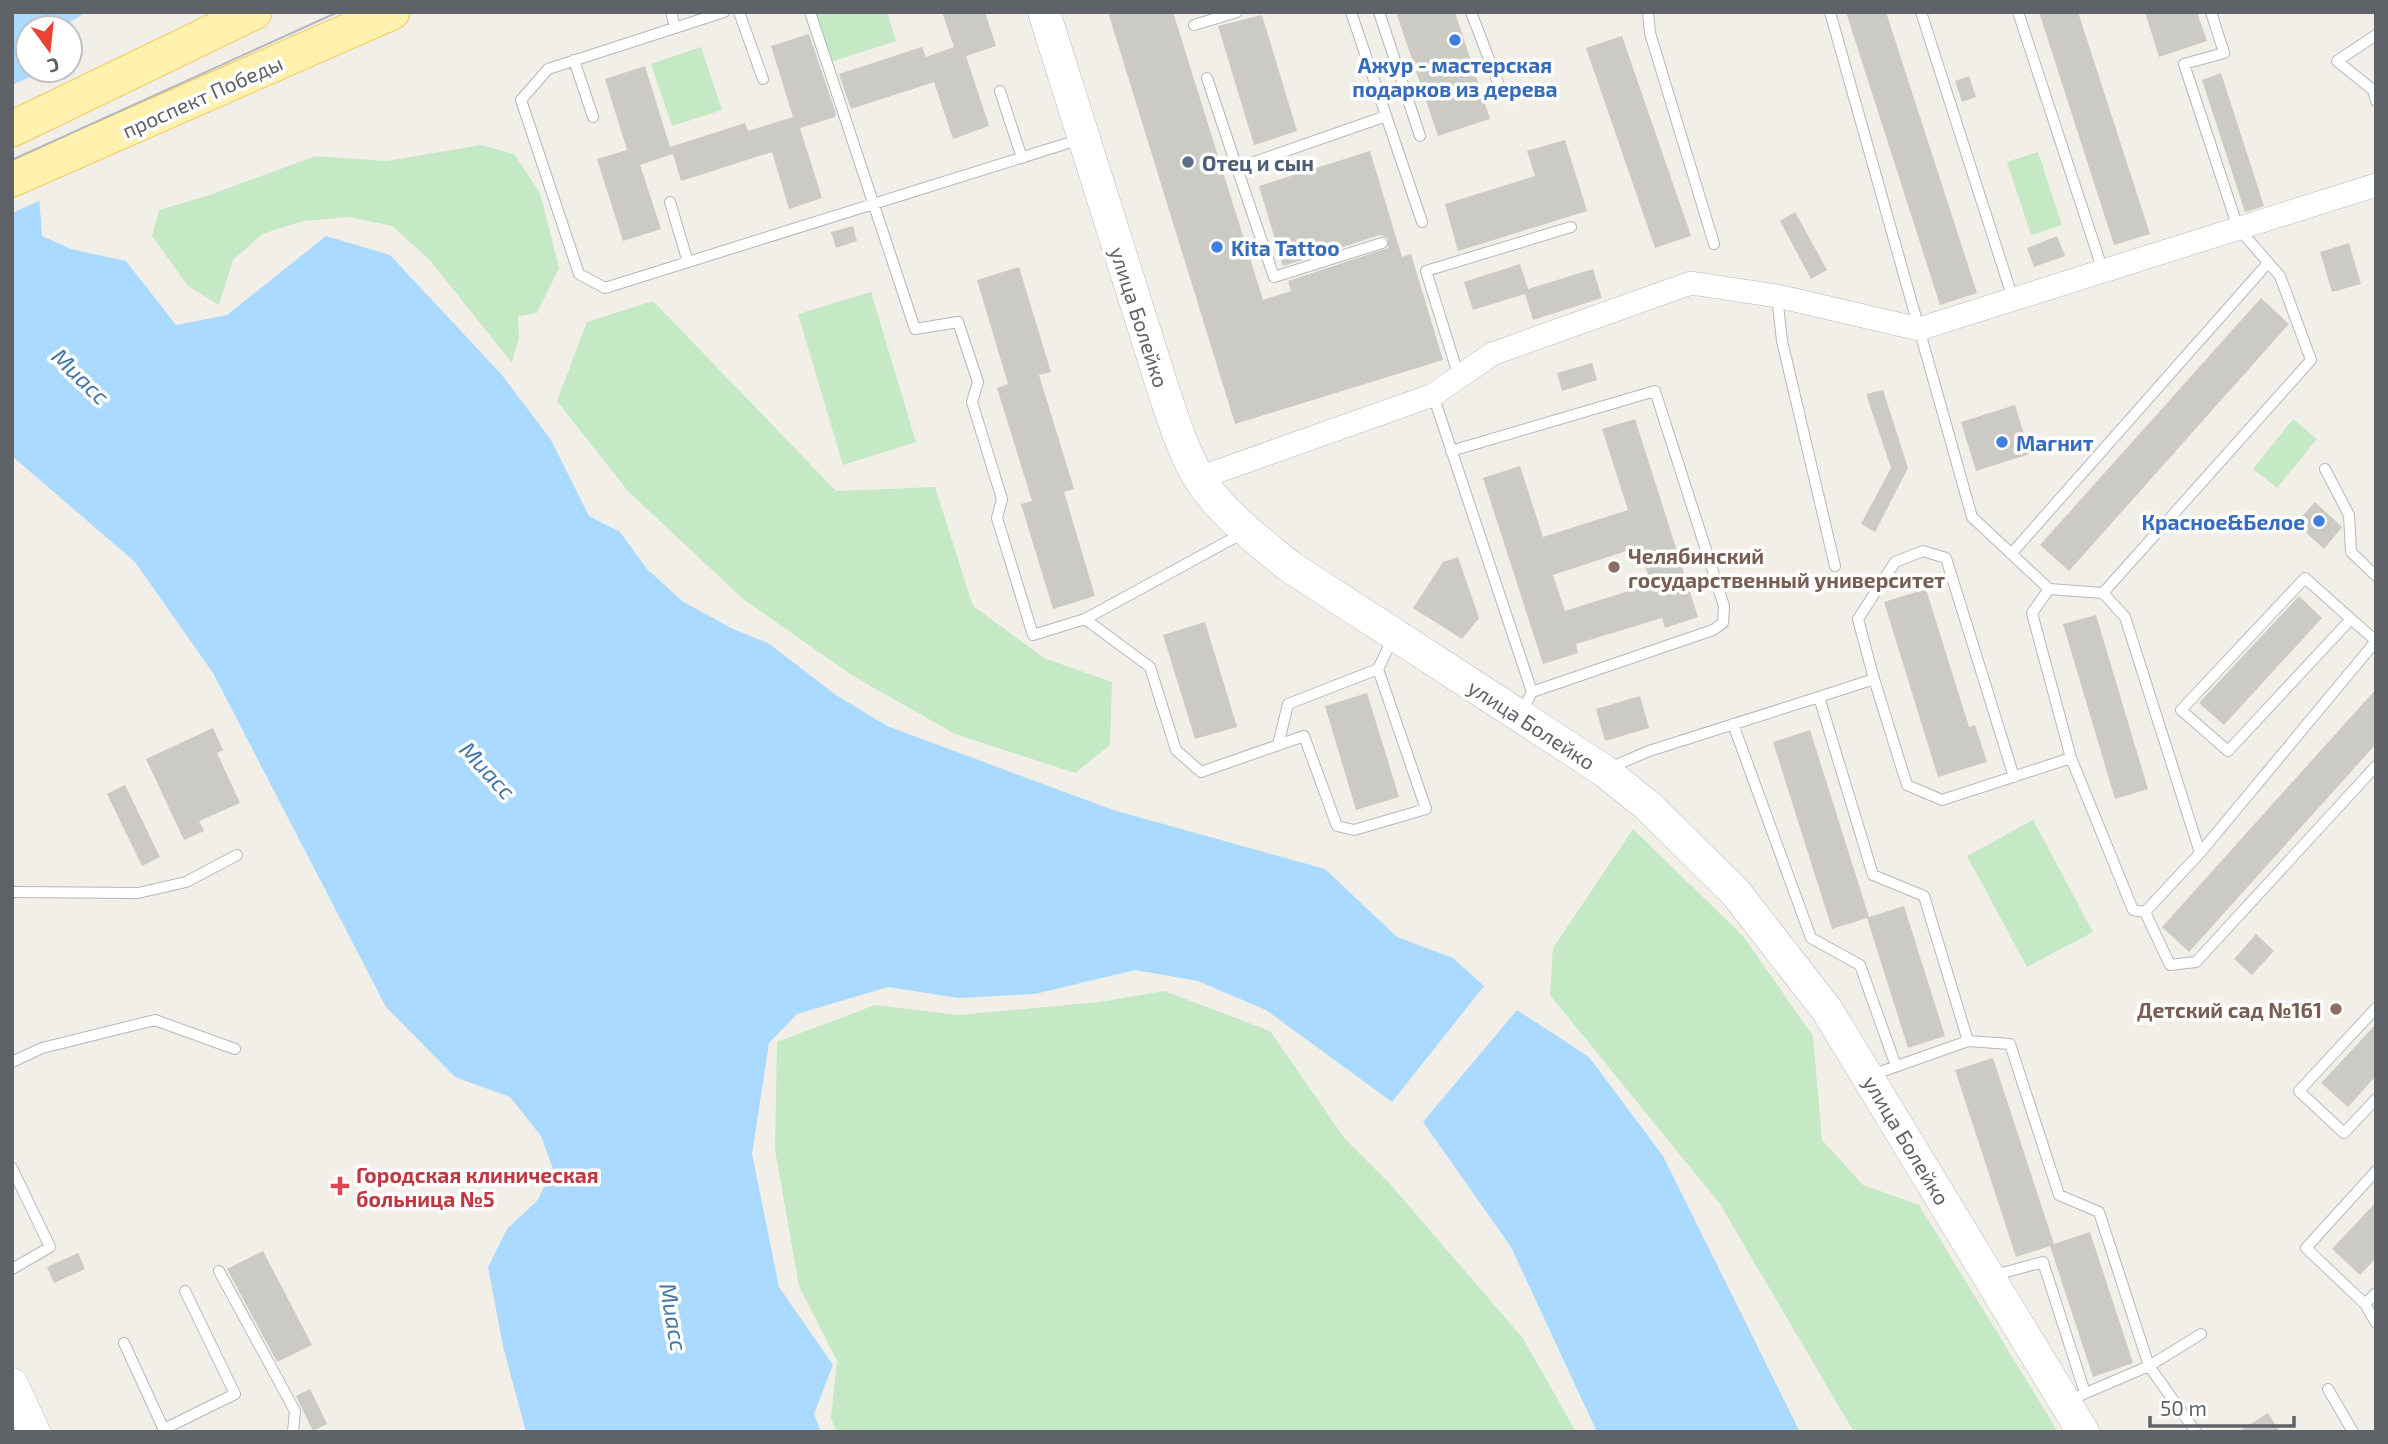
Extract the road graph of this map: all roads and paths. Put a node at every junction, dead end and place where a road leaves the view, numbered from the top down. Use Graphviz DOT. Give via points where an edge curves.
graph roads {
  1 [pos="254,12"];
  2 [pos="392,12"];
  3 [pos="671,12"];
  4 [pos="724,12"];
  5 [pos="739,12"];
  6 [pos="810,12"];
  7 [pos="1044,12"];
  8 [pos="1237,12"];
  9 [pos="1351,12"];
  10 [pos="1379,12"];
  11 [pos="1471,12"];
  12 [pos="1647,12"];
  13 [pos="1830,12"];
  14 [pos="1921,12"];
  15 [pos="2018,12"];
  16 [pos="2211,12"];
  17 [pos="1194,25"];
  18 [pos="675,28"];
  19 [pos="2376,35"];
  20 [pos="574,60"];
  21 [pos="1207,78"];
  22 [pos="763,79"];
  23 [pos="999,90"];
  24 [pos="1502,93"];
  25 [pos="2376,101"];
  26 [pos="1386,116"];
  27 [pos="593,117"];
  28 [pos="12,129"];
  29 [pos="1420,136"];
  30 [pos="1084,138"];
  31 [pos="1021,158"];
  32 [pos="1237,168"];
  33 [pos="12,179"];
  34 [pos="2376,185"];
  35 [pos="670,202"];
  36 [pos="876,203"];
  37 [pos="1422,222"];
  38 [pos="1571,227"];
  39 [pos="2238,229"];
  40 [pos="1382,243"];
  41 [pos="1714,244"];
  42 [pos="688,262"];
  43 [pos="2268,263"];
  44 [pos="2103,271"];
  45 [pos="1777,296"];
  46 [pos="2013,299"];
  47 [pos="1919,329"];
  48 [pos="1460,377"];
  49 [pos="1433,395"];
  50 [pos="1451,452"];
  51 [pos="2325,469"];
  52 [pos="1199,478"];
  53 [pos="1247,531"];
  54 [pos="2011,554"];
  55 [pos="1835,566"];
  56 [pos="2376,576"];
  57 [pos="2049,589"];
  58 [pos="2103,593"];
  59 [pos="1086,619"];
  60 [pos="2351,619"];
  61 [pos="1395,634"];
  62 [pos="2375,641"];
  63 [pos="1378,669"];
  64 [pos="1874,679"];
  65 [pos="1819,697"];
  66 [pos="1526,704"];
  67 [pos="1733,724"];
  68 [pos="1278,745"];
  69 [pos="2071,758"];
  70 [pos="2376,766"];
  71 [pos="1603,770"];
  72 [pos="2014,777"];
  73 [pos="2200,853"];
  74 [pos="237,855"];
  75 [pos="12,892"];
  76 [pos="2145,912"];
  77 [pos="2376,1008"];
  78 [pos="1968,1041"];
  79 [pos="235,1049"];
  80 [pos="12,1062"];
  81 [pos="1882,1071"];
  82 [pos="2376,1099"];
  83 [pos="12,1168"];
  84 [pos="2376,1171"];
  85 [pos="12,1269"];
  86 [pos="219,1271"];
  87 [pos="1989,1276"];
  88 [pos="185,1291"];
  89 [pos="2376,1293"];
  90 [pos="2365,1304"];
  91 [pos="2376,1323"];
  92 [pos="2201,1334"];
  93 [pos="124,1343"];
  94 [pos="2149,1366"];
  95 [pos="12,1384"];
  96 [pos="2328,1389"];
  97 [pos="2075,1398"];
  98 [pos="165,1430"];
  99 [pos="34,1432"];
  100 [pos="293,1432"];
  101 [pos="2083,1432"];
  102 [pos="2196,1432"];
  103 [pos="2353,1432"];
  1 -- 28 [label="main road"];
  2 -- 33 [label="main road, проспект Победы"];
  3 -- 18 [label="lane"];
  4 -- 18 [label="lane"];
  5 -- 22 [label="lane"];
  6 -- 36 [label="lane"];
  7 -- 30 [label="street, улица Болейко"];
  8 -- 17 [label="lane"];
  9 -- 26 [label="lane"];
  10 -- 29 [label="lane"];
  11 -- 24 [label="lane"];
  12 -- 41 [label="lane"];
  13 -- 47 [label="lane"];
  14 -- 46 [label="lane"];
  15 -- 44 [label="lane"];
  16 -- 39 [label="lane" via="2224,53 2184,64"];
  18 -- 20 [label="lane"];
  19 -- 25 [label="lane" via="2337,61 2373,90"];
  20 -- 27 [label="lane"];
  20 -- 42 [label="lane" via="548,69 522,100 579,274 604,288"];
  21 -- 32 [label="lane"];
  23 -- 31 [label="lane"];
  26 -- 32 [label="lane"];
  26 -- 37 [label="lane"];
  30 -- 31 [label="lane"];
  30 -- 52 [label="street, улица Болейко" via="1164,392"];
  31 -- 36 [label="lane"];
  32 -- 40 [label="lane" via="1274,277"];
  34 -- 39 [label="street"];
  35 -- 42 [label="lane"];
  36 -- 42 [label="lane"];
  36 -- 59 [label="lane" via="915,329 958,322 978,382 972,402 1002,499 997,518 1033,635"];
  38 -- 48 [label="lane" via="1426,271"];
  39 -- 43 [label="lane"];
  39 -- 44 [label="street"];
  43 -- 54 [label="lane"];
  43 -- 58 [label="lane" via="2280,276 2311,360"];
  44 -- 46 [label="street"];
  45 -- 47 [label="street"];
  45 -- 48 [label="street" via="1691,283 1492,354"];
  45 -- 55 [label="lane" via="1782,341"];
  46 -- 47 [label="street"];
  47 -- 54 [label="lane" via="1972,517"];
  48 -- 49 [label="street"];
  49 -- 50 [label="lane"];
  49 -- 52 [label="street"];
  50 -- 66 [label="lane"];
  50 -- 66 [label="lane" via="1656,391 1724,606 1723,623 1713,630"];
  51 -- 56 [label="lane" via="2349,515 2351,552"];
  52 -- 53 [label="street, улица Болейко"];
  53 -- 59 [label="lane"];
  53 -- 61 [label="street, улица Болейко" via="1289,566"];
  54 -- 57 [label="lane"];
  57 -- 58 [label="lane"];
  57 -- 69 [label="lane" via="2032,613"];
  58 -- 73 [label="lane" via="2125,617"];
  59 -- 68 [label="lane" via="1150,667 1176,750 1201,772"];
  60 -- 60 [label="lane" via="2228,751 2181,710 2305,578"];
  60 -- 62 [label="lane"];
  61 -- 63 [label="lane"];
  61 -- 66 [label="street, улица Болейко"];
  62 -- 73 [label="lane"];
  63 -- 68 [label="lane" via="1288,704"];
  63 -- 68 [label="lane" via="1426,809 1354,830 1337,826 1304,736"];
  64 -- 65 [label="lane"];
  64 -- 72 [label="lane" via="1907,785 1942,800"];
  64 -- 72 [label="lane" via="1858,619 1895,562 1923,551 1946,558"];
  65 -- 67 [label="lane"];
  65 -- 78 [label="lane" via="1873,875 1924,896"];
  66 -- 71 [label="street, улица Болейко"];
  67 -- 71 [label="lane"];
  67 -- 81 [label="lane" via="1811,938 1860,965"];
  69 -- 72 [label="lane"];
  69 -- 76 [label="lane" via="2133,910"];
  70 -- 76 [label="lane" via="2196,962 2170,965"];
  71 -- 81 [label="street, улица Болейко" via="1648,806 1736,893 1827,1010"];
  73 -- 76 [label="lane"];
  74 -- 75 [label="lane" via="186,882 138,893"];
  77 -- 82 [label="lane" via="2299,1091 2344,1133"];
  78 -- 81 [label="lane"];
  78 -- 94 [label="lane" via="2010,1044 2059,1195 2099,1212"];
  79 -- 80 [label="lane" via="155,1020 42,1048"];
  81 -- 87 [label="street, улица Болейко"];
  83 -- 85 [label="lane" via="50,1247"];
  84 -- 90 [label="lane" via="2306,1248"];
  86 -- 100 [label="lane" via="295,1412"];
  87 -- 97 [label="street, улица Болейко"];
  87 -- 97 [label="lane" via="2043,1262"];
  88 -- 98 [label="lane" via="235,1394"];
  89 -- 90 [label="lane"];
  90 -- 91 [label="lane"];
  92 -- 94 [label="lane"];
  93 -- 98 [label="lane"];
  94 -- 97 [label="lane"];
  94 -- 102 [label="lane"];
  95 -- 99 [label="street"];
  96 -- 103 [label="lane"];
  97 -- 101 [label="street, улица Болейко"];
}
